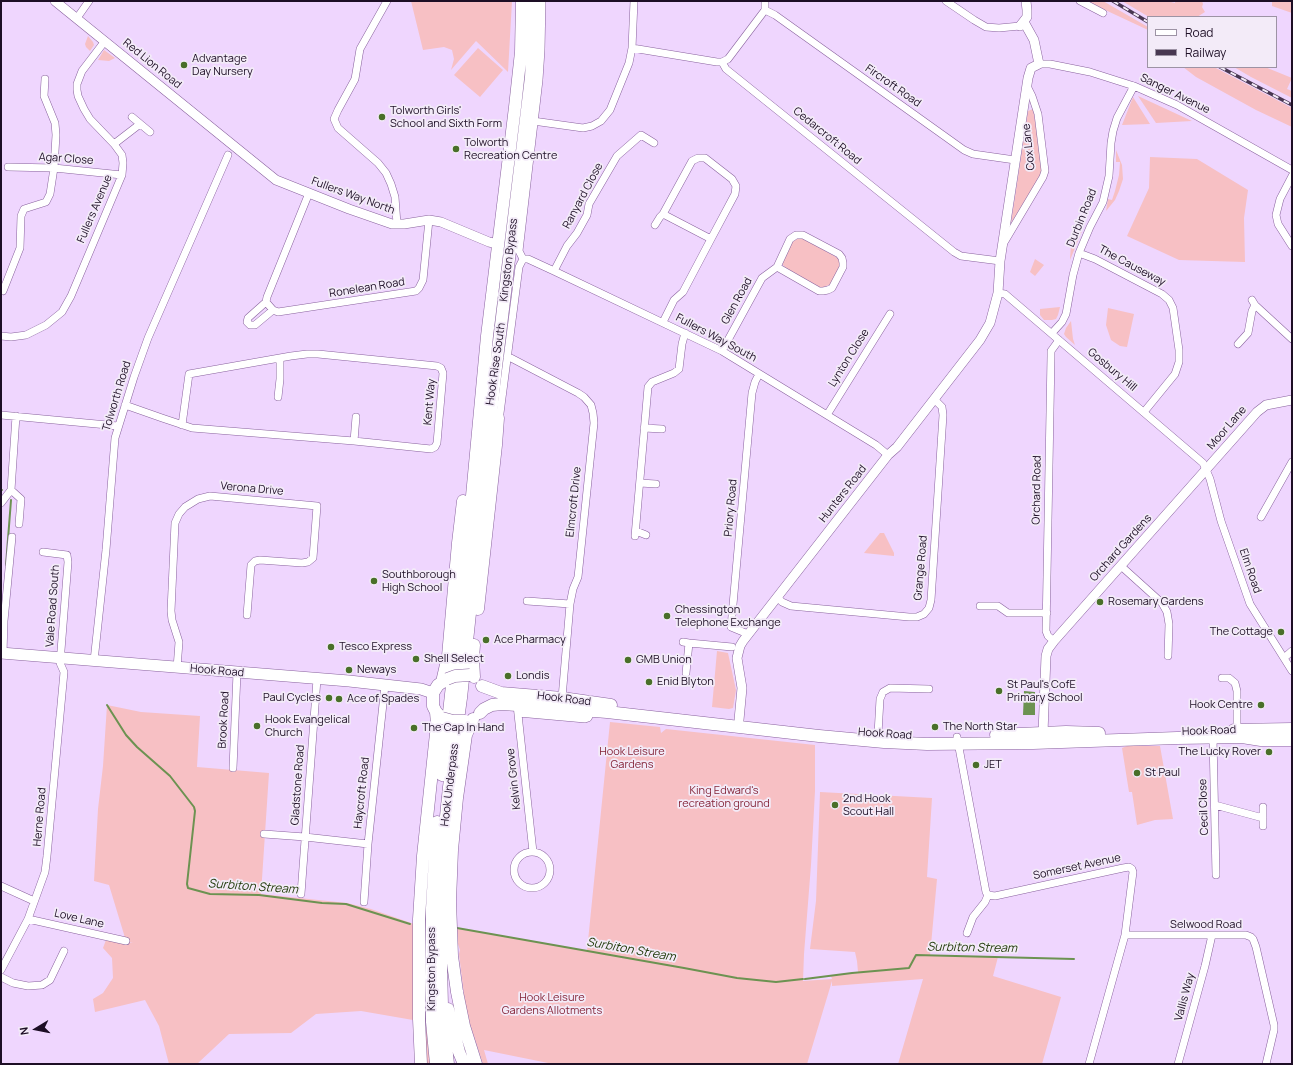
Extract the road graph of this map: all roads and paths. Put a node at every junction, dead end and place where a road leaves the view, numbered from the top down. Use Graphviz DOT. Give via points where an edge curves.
graph roads {
  1 [pos="55,1"];
  2 [pos="89,1"];
  3 [pos="387,1"];
  4 [pos="522,1"];
  5 [pos="534,1"];
  6 [pos="542,1"];
  7 [pos="634,1"];
  8 [pos="765,1"];
  9 [pos="946,1"];
  10 [pos="1026,1"];
  11 [pos="1080,1"];
  12 [pos="765,10"];
  13 [pos="1103,13"];
  14 [pos="77,18"];
  15 [pos="1022,24"];
  16 [pos="105,41"];
  17 [pos="632,48"];
  18 [pos="722,62"];
  19 [pos="1036,65"];
  20 [pos="45,79"];
  21 [pos="1026,86"];
  22 [pos="1134,86"];
  23 [pos="132,118"];
  24 [pos="533,121"];
  25 [pos="140,124"];
  26 [pos="150,132"];
  27 [pos="654,143"];
  28 [pos="114,144"];
  29 [pos="233,146"];
  30 [pos="621,153"];
  31 [pos="228,156"];
  32 [pos="626,159"];
  33 [pos="1015,160"];
  34 [pos="8,167"];
  35 [pos="54,168"];
  36 [pos="1292,170"];
  37 [pos="122,175"];
  38 [pos="1292,176"];
  39 [pos="309,193"];
  40 [pos="663,214"];
  41 [pos="429,220"];
  42 [pos="397,224"];
  43 [pos="656,225"];
  44 [pos="711,239"];
  45 [pos="498,244"];
  46 [pos="1002,245"];
  47 [pos="1292,246"];
  48 [pos="1079,252"];
  49 [pos="524,260"];
  50 [pos="1000,261"];
  51 [pos="777,267"];
  52 [pos="554,271"];
  53 [pos="3,291"];
  54 [pos="998,293"];
  55 [pos="266,302"];
  56 [pos="503,307"];
  57 [pos="273,310"];
  58 [pos="890,314"];
  59 [pos="663,322"];
  60 [pos="685,333"];
  61 [pos="1052,333"];
  62 [pos="1,336"];
  63 [pos="1059,340"];
  64 [pos="1292,340"];
  65 [pos="487,342"];
  66 [pos="1238,344"];
  67 [pos="722,351"];
  68 [pos="280,358"];
  69 [pos="507,358"];
  70 [pos="759,374"];
  71 [pos="278,397"];
  72 [pos="934,399"];
  73 [pos="1292,400"];
  74 [pos="125,405"];
  75 [pos="1144,412"];
  76 [pos="827,414"];
  77 [pos="1,415"];
  78 [pos="16,416"];
  79 [pos="356,417"];
  80 [pos="182,425"];
  81 [pos="118,426"];
  82 [pos="644,428"];
  83 [pos="662,429"];
  84 [pos="354,441"];
  85 [pos="496,445"];
  86 [pos="888,455"];
  87 [pos="1292,462"];
  88 [pos="1206,470"];
  89 [pos="640,483"];
  90 [pos="656,484"];
  91 [pos="11,490"];
  92 [pos="1,503"];
  93 [pos="470,509"];
  94 [pos="1261,516"];
  95 [pos="479,520"];
  96 [pos="19,524"];
  97 [pos="646,535"];
  98 [pos="12,537"];
  99 [pos="43,552"];
  100 [pos="1121,566"];
  101 [pos="777,598"];
  102 [pos="527,601"];
  103 [pos="570,604"];
  104 [pos="980,606"];
  105 [pos="1046,613"];
  106 [pos="247,615"];
  107 [pos="748,634"];
  108 [pos="1054,641"];
  109 [pos="734,646"];
  110 [pos="1292,651"];
  111 [pos="2,653"];
  112 [pos="1168,656"];
  113 [pos="1284,658"];
  114 [pos="61,659"];
  115 [pos="94,661"];
  116 [pos="177,668"];
  117 [pos="1292,671"];
  118 [pos="237,673"];
  119 [pos="686,673"];
  120 [pos="1222,678"];
  121 [pos="317,679"];
  122 [pos="475,680"];
  123 [pos="444,681"];
  124 [pos="385,685"];
  125 [pos="929,689"];
  126 [pos="433,693"];
  127 [pos="561,703"];
  128 [pos="518,709"];
  129 [pos="592,711"];
  130 [pos="439,715"];
  131 [pos="473,718"];
  132 [pos="740,720"];
  133 [pos="1292,729"];
  134 [pos="1237,730"];
  135 [pos="1043,733"];
  136 [pos="878,734"];
  137 [pos="1213,738"];
  138 [pos="958,740"];
  139 [pos="1292,740"];
  140 [pos="233,768"];
  141 [pos="1215,805"];
  142 [pos="1263,807"];
  143 [pos="264,834"];
  144 [pos="305,837"];
  145 [pos="368,844"];
  146 [pos="533,852"];
  147 [pos="433,875"];
  148 [pos="1216,875"];
  149 [pos="1,886"];
  150 [pos="301,894"];
  151 [pos="988,895"];
  152 [pos="34,901"];
  153 [pos="364,902"];
  154 [pos="28,919"];
  155 [pos="967,933"];
  156 [pos="1125,935"];
  157 [pos="1212,935"];
  158 [pos="126,941"];
  159 [pos="64,951"];
  160 [pos="1,970"];
  161 [pos="1,977"];
  162 [pos="442,979"];
  163 [pos="421,1064"];
  164 [pos="436,1064"];
  165 [pos="448,1064"];
  166 [pos="464,1064"];
  167 [pos="476,1064"];
  168 [pos="1089,1064"];
  169 [pos="1178,1064"];
  170 [pos="1266,1064"];
  1 -- 14 [label="street, Red Lion Road"];
  2 -- 14 [label="street"];
  3 -- 42 [label="street" via="360,49 355,79 334,119 338,128 386,173 395,196"];
  4 -- 45 [label="highway, Kingston Bypass" via="521,52"];
  5 -- 56 [label="highway, Kingston Bypass" via="531,77"];
  6 -- 24 [label="street, Hook Rise South" via="540,58"];
  7 -- 17 [label="street"];
  8 -- 12 [label="street"];
  9 -- 15 [label="street" via="986,27 999,28"];
  10 -- 15 [label="street" via="1028,13"];
  11 -- 13 [label="street"];
  12 -- 18 [label="street" via="728,59"];
  12 -- 33 [label="street, Fircroft Road" via="964,150 973,154"];
  14 -- 16 [label="street, Red Lion Road"];
  15 -- 19 [label="street" via="1034,40"];
  16 -- 28 [label="street, Fullers Avenue" via="82,71 77,90 90,119"];
  16 -- 29 [label="street, Red Lion Road"];
  17 -- 18 [label="street"];
  17 -- 24 [label="street" via="618,91 602,121 583,128"];
  18 -- 50 [label="street, Cedarcroft Road" via="726,69 954,252 961,256"];
  19 -- 21 [label="street, Cox Lane" via="1029,73"];
  19 -- 22 [label="street, Sanger Avenue" via="1050,64 1090,72"];
  20 -- 35 [label="street" via="44,96 55,123"];
  21 -- 33 [label="street, Cox Lane"];
  21 -- 46 [label="street, Cox Lane" via="1038,114 1045,171"];
  22 -- 36 [label="street, Sanger Avenue" via="1177,105"];
  22 -- 48 [label="street, Durbin Road" via="1113,131 1109,176 1103,202"];
  23 -- 25 [label="street"];
  24 -- 49 [label="street, Hook Rise South" via="519,251"];
  25 -- 26 [label="street"];
  25 -- 28 [label="street"];
  27 -- 30 [label="street, Ranyard Close" via="641,135"];
  28 -- 37 [label="street, Fullers Avenue" via="122,155"];
  29 -- 39 [label="street, Fullers Way North" via="273,178"];
  30 -- 32 [label="street"];
  30 -- 52 [label="street, Ranyard Close" via="613,162 590,204 587,215"];
  31 -- 74 [label="street, Tolworth Road" via="148,338"];
  33 -- 46 [label="street, Cox Lane"];
  34 -- 35 [label="street, Agar Close"];
  35 -- 37 [label="street, Agar Close"];
  35 -- 53 [label="street" via="50,194 46,202 24,209 20,216 20,248"];
  37 -- 62 [label="street, Fullers Avenue" via="62,312 46,325 26,335"];
  38 -- 47 [label="street" via="1280,199 1276,215 1278,224"];
  39 -- 42 [label="street, Fullers Way North" via="373,218"];
  39 -- 55 [label="street"];
  40 -- 43 [label="street"];
  40 -- 44 [label="street"];
  40 -- 44 [label="street" via="692,161 705,158 732,179 736,186 735,194"];
  41 -- 42 [label="street, Fullers Way North"];
  41 -- 45 [label="street, Fullers Way North" via="441,222"];
  41 -- 57 [label="street, Ronelean Road" via="423,280 416,291 278,312"];
  44 -- 59 [label="street" via="683,292 674,300"];
  45 -- 65 [label="highway, Kingston Bypass"];
  46 -- 50 [label="street, Cox Lane"];
  48 -- 61 [label="street, Durbin Road" via="1066,314"];
  48 -- 75 [label="street, The Causeway" via="1162,294 1173,308 1179,362 1175,374"];
  49 -- 52 [label="street, Fullers Way South" via="528,259"];
  49 -- 69 [label="street, Hook Rise South" via="520,267"];
  50 -- 54 [label="street, Cox Lane"];
  51 -- 51 [label="street, Glen Road" via="790,239 796,235 803,235 839,254 843,263 832,288 823,291"];
  51 -- 67 [label="street, Glen Road" via="762,278"];
  52 -- 59 [label="street, Fullers Way South"];
  54 -- 61 [label="street, Gosbury Hill" via="1005,294"];
  54 -- 72 [label="street, Hunters Road" via="990,323 980,340"];
  55 -- 57 [label="street"];
  55 -- 57 [label="street" via="248,318 250,326 255,325"];
  56 -- 85 [label="highway"];
  56 -- 95 [label="highway, Kingston Bypass"];
  58 -- 76 [label="street, Lynton Close"];
  59 -- 60 [label="street, Fullers Way South"];
  60 -- 67 [label="street, Fullers Way South"];
  60 -- 82 [label="street" via="679,369 652,382 648,387"];
  61 -- 63 [label="street, Gosbury Hill"];
  63 -- 75 [label="street, Gosbury Hill"];
  63 -- 105 [label="street, Orchard Road" via="1051,351"];
  64 -- 66 [label="street" via="1254,302 1248,333"];
  65 -- 93 [label="highway, Kingston Bypass"];
  65 -- 123 [label="highway" via="470,442"];
  67 -- 70 [label="street, Fullers Way South"];
  68 -- 71 [label="street"];
  68 -- 80 [label="street, Kent Way" via="189,374"];
  68 -- 84 [label="street, Kent Way" via="318,354 441,368 443,374 435,447 431,449"];
  69 -- 85 [label="street, Hook Rise South"];
  69 -- 103 [label="street, Elmcroft Drive" via="578,393 591,405 594,423 578,578"];
  70 -- 76 [label="street, Fullers Way South"];
  70 -- 107 [label="street, Priory Road" via="752,393 731,627"];
  72 -- 86 [label="street, Hunters Road"];
  72 -- 101 [label="street, Grange Road" via="942,407 943,415 929,608 924,614 909,617 791,606"];
  73 -- 88 [label="street, Moor Lane" via="1266,405 1257,412"];
  74 -- 80 [label="street, Kent Way"];
  74 -- 81 [label="street, Tolworth Road"];
  75 -- 88 [label="street, Gosbury Hill" via="1203,463"];
  76 -- 86 [label="street, Fullers Way South"];
  77 -- 78 [label="street"];
  78 -- 81 [label="street"];
  78 -- 91 [label="street"];
  79 -- 84 [label="street"];
  80 -- 84 [label="street, Kent Way" via="192,428"];
  81 -- 115 [label="street, Tolworth Road" via="114,444"];
  82 -- 83 [label="street"];
  82 -- 89 [label="street"];
  85 -- 122 [label="highway" via="474,651"];
  86 -- 101 [label="street, Hunters Road"];
  87 -- 94 [label="street"];
  88 -- 100 [label="street, Orchard Gardens"];
  88 -- 113 [label="street, Elm Road" via="1250,604"];
  89 -- 90 [label="street"];
  89 -- 97 [label="street" via="636,533"];
  91 -- 92 [label="street"];
  91 -- 96 [label="street" via="21,499"];
  93 -- 147 [label="highway, Hook Underpass"];
  95 -- 162 [label="highway, Hook Underpass" via="444,836 440,923"];
  98 -- 111 [label="street"];
  99 -- 114 [label="street, Vale Road South" via="67,555"];
  100 -- 108 [label="street, Orchard Gardens"];
  100 -- 112 [label="street" via="1162,603 1167,612"];
  101 -- 107 [label="street, Hunters Road"];
  102 -- 103 [label="street"];
  103 -- 127 [label="street, Elmcroft Drive"];
  104 -- 105 [label="street" via="998,606 1008,613"];
  105 -- 108 [label="street, Orchard Road" via="1046,631"];
  106 -- 116 [label="street, Verona Drive" via="251,565 254,561 302,563 313,558 318,506 210,496 198,499 185,507 175,523 171,611 179,642"];
  107 -- 109 [label="street, Hunters Road" via="740,646"];
  108 -- 135 [label="street, Orchard Gardens" via="1046,656"];
  109 -- 119 [label="street" via="686,643"];
  109 -- 132 [label="street, Hunters Road" via="741,679"];
  110 -- 113 [label="street"];
  111 -- 114 [label="main road, Hook Road"];
  113 -- 117 [label="street, Elm Road"];
  114 -- 115 [label="main road, Hook Road"];
  114 -- 152 [label="street, Herne Road" via="64,672 48,856"];
  115 -- 116 [label="main road, Hook Road"];
  116 -- 118 [label="main road, Hook Road"];
  118 -- 121 [label="main road, Hook Road"];
  118 -- 140 [label="street, Brook Road"];
  120 -- 134 [label="street" via="1229,678 1237,691"];
  121 -- 124 [label="main road, Hook Road"];
  121 -- 144 [label="street, Gladstone Road"];
  122 -- 123 [label="highway, bridge" via="455,676"];
  122 -- 127 [label="highway, Hook Road" via="501,693"];
  122 -- 131 [label="highway" via="484,693 484,706"];
  123 -- 126 [label="highway"];
  124 -- 126 [label="main road, Hook Road"];
  124 -- 145 [label="street, Haycroft Road"];
  125 -- 136 [label="street" via="890,688 883,692 880,699"];
  126 -- 130 [label="highway" via="434,706"];
  127 -- 128 [label="highway"];
  127 -- 129 [label="highway, Hook Road"];
  127 -- 132 [label="highway, Hook Road"];
  128 -- 129 [label="street" via="585,719"];
  128 -- 131 [label="highway" via="502,704 492,705"];
  128 -- 146 [label="street, Kelvin Grove"];
  129 -- 138 [label="highway, Hook Road" via="884,742"];
  130 -- 131 [label="highway, bridge" via="453,721"];
  130 -- 163 [label="highway" via="419,919"];
  131 -- 167 [label="highway" via="466,735 457,798 450,901 452,956 457,992"];
  132 -- 136 [label="highway, Hook Road"];
  133 -- 134 [label="highway, Hook Road"];
  134 -- 135 [label="highway, Hook Road"];
  135 -- 138 [label="highway, Hook Road"];
  136 -- 138 [label="highway, Hook Road"];
  137 -- 138 [label="highway, Hook Road" via="1033,743"];
  137 -- 139 [label="highway, Hook Road"];
  137 -- 141 [label="street, Cecil Close"];
  138 -- 151 [label="street"];
  141 -- 142 [label="street" via="1263,822"];
  141 -- 148 [label="street, Cecil Close"];
  143 -- 144 [label="street"];
  144 -- 145 [label="street"];
  144 -- 150 [label="street, Gladstone Road"];
  145 -- 153 [label="street, Haycroft Road"];
  146 -- 146 [label="street" via="546,858 550,873 542,885 531,888 521,884 514,870 520,856"];
  147 -- 164 [label="highway, Kingston Bypass" via="431,977"];
  149 -- 152 [label="street"];
  151 -- 155 [label="street"];
  151 -- 156 [label="street, Somerset Avenue" via="994,896 1129,867 1133,872"];
  152 -- 154 [label="street, Herne Road"];
  154 -- 158 [label="street, Love Lane"];
  154 -- 160 [label="street, Herne Road"];
  156 -- 157 [label="street, Selwood Road"];
  156 -- 168 [label="street, Somerset Avenue"];
  157 -- 169 [label="street, Vallis Way"];
  157 -- 170 [label="street, Selwood Road" via="1246,935 1253,939 1274,1030"];
  159 -- 161 [label="street" via="50,980 42,985 28,986"];
  162 -- 165 [label="highway"];
  162 -- 166 [label="highway"];
}
